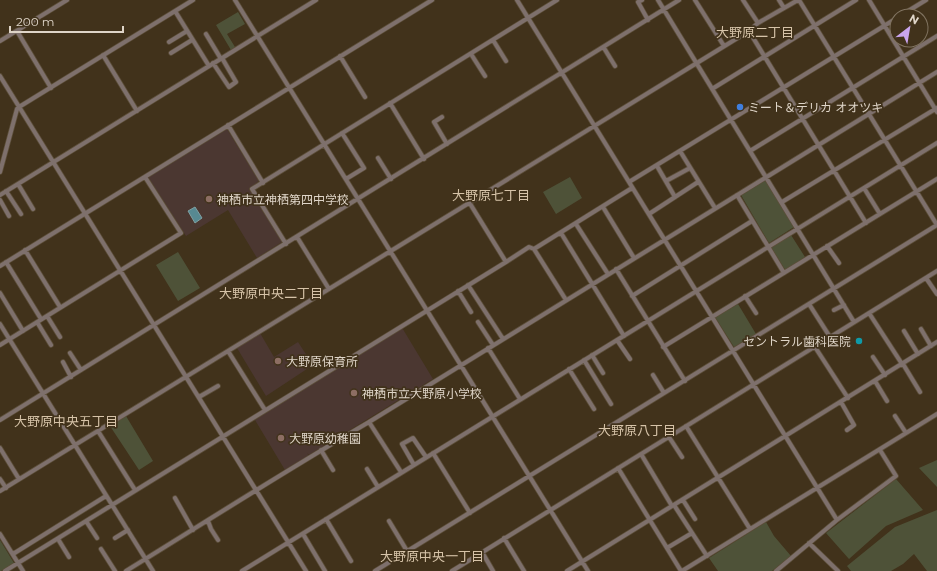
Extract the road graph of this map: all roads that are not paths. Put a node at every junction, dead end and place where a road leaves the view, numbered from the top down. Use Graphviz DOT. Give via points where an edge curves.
graph roads {
  1 [pos="67,0"];
  2 [pos="193,0"];
  3 [pos="235,0"];
  4 [pos="316,0"];
  5 [pos="432,0"];
  6 [pos="517,0"];
  7 [pos="557,0"];
  8 [pos="642,0"];
  9 [pos="658,0"];
  10 [pos="680,0"];
  11 [pos="695,0"];
  12 [pos="743,0"];
  13 [pos="779,0"];
  14 [pos="799,0"];
  15 [pos="856,0"];
  16 [pos="869,0"];
  17 [pos="926,0"];
  18 [pos="784,8"];
  19 [pos="913,8"];
  20 [pos="664,10"];
  21 [pos="175,11"];
  22 [pos="528,18"];
  23 [pos="648,20"];
  24 [pos="758,23"];
  25 [pos="889,23"];
  26 [pos="815,26"];
  27 [pos="884,26"];
  28 [pos="17,31"];
  29 [pos="187,31"];
  30 [pos="749,31"];
  31 [pos="206,34"];
  32 [pos="257,36"];
  33 [pos="937,36"];
  34 [pos="192,40"];
  35 [pos="493,40"];
  36 [pos="0,41"];
  37 [pos="168,42"];
  38 [pos="724,46"];
  39 [pos="604,48"];
  40 [pos="172,53"];
  41 [pos="471,54"];
  42 [pos="103,55"];
  43 [pos="340,56"];
  44 [pos="764,57"];
  45 [pos="834,57"];
  46 [pos="903,57"];
  47 [pos="221,58"];
  48 [pos="506,61"];
  49 [pos="696,63"];
  50 [pos="213,64"];
  51 [pos="209,66"];
  52 [pos="615,66"];
  53 [pos="937,72"];
  54 [pos="562,74"];
  55 [pos="0,76"];
  56 [pos="485,76"];
  57 [pos="919,83"];
  58 [pos="51,88"];
  59 [pos="290,88"];
  60 [pos="783,88"];
  61 [pos="853,88"];
  62 [pos="712,89"];
  63 [pos="365,97"];
  64 [pos="390,103"];
  65 [pos="19,107"];
  66 [pos="137,110"];
  67 [pos="936,110"];
  68 [pos="869,114"];
  69 [pos="442,117"];
  70 [pos="802,119"];
  71 [pos="731,120"];
  72 [pos="228,125"];
  73 [pos="594,125"];
  74 [pos="342,134"];
  75 [pos="885,140"];
  76 [pos="937,143"];
  77 [pos="448,144"];
  78 [pos="325,145"];
  79 [pos="818,145"];
  80 [pos="680,151"];
  81 [pos="750,151"];
  82 [pos="378,158"];
  83 [pos="424,159"];
  84 [pos="53,162"];
  85 [pos="657,166"];
  86 [pos="901,166"];
  87 [pos="690,168"];
  88 [pos="835,170"];
  89 [pos="0,172"];
  90 [pos="145,176"];
  91 [pos="766,177"];
  92 [pos="346,179"];
  93 [pos="391,179"];
  94 [pos="937,179"];
  95 [pos="666,181"];
  96 [pos="629,182"];
  97 [pos="698,182"];
  98 [pos="263,183"];
  99 [pos="18,184"];
  100 [pos="632,188"];
  101 [pos="864,188"];
  102 [pos="6,191"];
  103 [pos="917,192"];
  104 [pos="0,195"];
  105 [pos="737,195"];
  106 [pos="675,197"];
  107 [pos="850,197"];
  108 [pos="0,200"];
  109 [pos="358,200"];
  110 [pos="469,202"];
  111 [pos="782,202"];
  112 [pos="603,207"];
  113 [pos="715,208"];
  114 [pos="33,209"];
  115 [pos="21,214"];
  116 [pos="85,214"];
  117 [pos="649,214"];
  118 [pos="880,214"];
  119 [pos="9,216"];
  120 [pos="752,221"];
  121 [pos="866,223"];
  122 [pos="576,224"];
  123 [pos="937,225"];
  124 [pos="797,228"];
  125 [pos="561,233"];
  126 [pos="297,237"];
  127 [pos="664,239"];
  128 [pos="286,244"];
  129 [pos="768,246"];
  130 [pos="827,246"];
  131 [pos="534,249"];
  132 [pos="25,250"];
  133 [pos="390,251"];
  134 [pos="814,255"];
  135 [pos="634,258"];
  136 [pos="6,262"];
  137 [pos="506,262"];
  138 [pos="839,263"];
  139 [pos="680,265"];
  140 [pos="0,266"];
  141 [pos="616,269"];
  142 [pos="120,271"];
  143 [pos="937,272"];
  144 [pos="784,273"];
  145 [pos="608,274"];
  146 [pos="926,278"];
  147 [pos="592,284"];
  148 [pos="468,285"];
  149 [pos="834,288"];
  150 [pos="329,289"];
  151 [pos="458,291"];
  152 [pos="696,291"];
  153 [pos="0,293"];
  154 [pos="937,294"];
  155 [pos="632,296"];
  156 [pos="746,296"];
  157 [pos="566,300"];
  158 [pos="809,304"];
  159 [pos="844,305"];
  160 [pos="60,307"];
  161 [pos="427,310"];
  162 [pos="834,310"];
  163 [pos="471,312"];
  164 [pos="756,313"];
  165 [pos="870,313"];
  166 [pos="47,316"];
  167 [pos="712,317"];
  168 [pos="39,320"];
  169 [pos="648,321"];
  170 [pos="478,322"];
  171 [pos="854,322"];
  172 [pos="0,324"];
  173 [pos="154,325"];
  174 [pos="921,329"];
  175 [pos="23,331"];
  176 [pos="904,331"];
  177 [pos="624,336"];
  178 [pos="830,337"];
  179 [pos="60,338"];
  180 [pos="10,339"];
  181 [pos="502,339"];
  182 [pos="617,340"];
  183 [pos="937,342"];
  184 [pos="0,345"];
  185 [pos="52,345"];
  186 [pos="491,346"];
  187 [pos="931,346"];
  188 [pos="663,347"];
  189 [pos="815,347"];
  190 [pos="228,351"];
  191 [pos="733,351"];
  192 [pos="70,353"];
  193 [pos="918,354"];
  194 [pos="592,355"];
  195 [pos="873,357"];
  196 [pos="630,359"];
  197 [pos="584,360"];
  198 [pos="62,362"];
  199 [pos="903,364"];
  200 [pos="460,366"];
  201 [pos="569,369"];
  202 [pos="81,370"];
  203 [pos="603,373"];
  204 [pos="653,375"];
  205 [pos="885,375"];
  206 [pos="71,377"];
  207 [pos="186,377"];
  208 [pos="684,381"];
  209 [pos="875,381"];
  210 [pos="754,385"];
  211 [pos="218,386"];
  212 [pos="920,392"];
  213 [pos="664,393"];
  214 [pos="43,394"];
  215 [pos="198,398"];
  216 [pos="848,398"];
  217 [pos="520,399"];
  218 [pos="887,401"];
  219 [pos="841,402"];
  220 [pos="611,404"];
  221 [pos="594,409"];
  222 [pos="265,410"];
  223 [pos="937,414"];
  224 [pos="895,416"];
  225 [pos="492,417"];
  226 [pos="0,420"];
  227 [pos="369,422"];
  228 [pos="686,426"];
  229 [pos="847,430"];
  230 [pos="98,431"];
  231 [pos="906,433"];
  232 [pos="222,436"];
  233 [pos="785,436"];
  234 [pos="669,437"];
  235 [pos="75,445"];
  236 [pos="321,450"];
  237 [pos="880,450"];
  238 [pos="1,451"];
  239 [pos="433,453"];
  240 [pos="641,454"];
  241 [pos="682,457"];
  242 [pos="426,458"];
  243 [pos="414,465"];
  244 [pos="366,468"];
  245 [pos="618,468"];
  246 [pos="333,470"];
  247 [pos="401,472"];
  248 [pos="529,476"];
  249 [pos="718,478"];
  250 [pos="0,479"];
  251 [pos="19,480"];
  252 [pos="378,487"];
  253 [pos="818,487"];
  254 [pos="6,488"];
  255 [pos="135,490"];
  256 [pos="0,491"];
  257 [pos="256,491"];
  258 [pos="106,496"];
  259 [pos="175,498"];
  260 [pos="683,500"];
  261 [pos="112,505"];
  262 [pos="673,505"];
  263 [pos="550,510"];
  264 [pos="470,513"];
  265 [pos="326,519"];
  266 [pos="695,519"];
  267 [pos="208,520"];
  268 [pos="650,520"];
  269 [pos="837,520"];
  270 [pos="86,521"];
  271 [pos="389,521"];
  272 [pos="750,529"];
  273 [pos="128,530"];
  274 [pos="193,530"];
  275 [pos="692,533"];
  276 [pos="0,534"];
  277 [pos="303,534"];
  278 [pos="97,538"];
  279 [pos="115,538"];
  280 [pos="504,538"];
  281 [pos="58,539"];
  282 [pos="218,540"];
  283 [pos="288,542"];
  284 [pos="809,543"];
  285 [pos="667,548"];
  286 [pos="101,549"];
  287 [pos="407,551"];
  288 [pos="482,552"];
  289 [pos="13,554"];
  290 [pos="707,556"];
  291 [pos="69,558"];
  292 [pos="146,559"];
  293 [pos="351,561"];
  294 [pos="582,562"];
  295 [pos="18,563"];
  296 [pos="6,571"];
  297 [pos="23,571"];
  298 [pos="115,571"];
  299 [pos="126,571"];
  300 [pos="153,571"];
  301 [pos="242,571"];
  302 [pos="306,571"];
  303 [pos="325,571"];
  304 [pos="375,571"];
  305 [pos="452,571"];
  306 [pos="494,571"];
  307 [pos="524,571"];
  308 [pos="567,571"];
  309 [pos="588,571"];
  310 [pos="682,571"];
  311 [pos="776,571"];
  312 [pos="838,571"];
  1 -- 28 [label="street"];
  2 -- 21 [label="street"];
  3 -- 32 [label="street"];
  4 -- 32 [label="street"];
  5 -- 43 [label="street"];
  6 -- 22 [label="street"];
  7 -- 22 [label="street"];
  8 -- 23 [label="street" via="638,2"];
  9 -- 20 [label="street"];
  10 -- 20 [label="street"];
  11 -- 38 [label="street"];
  12 -- 24 [label="street"];
  13 -- 18 [label="street"];
  14 -- 18 [label="street"];
  14 -- 26 [label="street"];
  15 -- 26 [label="street"];
  16 -- 27 [label="street"];
  17 -- 19 [label="street"];
  18 -- 24 [label="street"];
  20 -- 23 [label="street"];
  20 -- 49 [label="street"];
  21 -- 29 [label="street"];
  21 -- 42 [label="street"];
  22 -- 35 [label="street"];
  22 -- 54 [label="street"];
  23 -- 39 [label="street"];
  24 -- 30 [label="street"];
  25 -- 27 [label="street"];
  26 -- 44 [label="street"];
  26 -- 45 [label="street"];
  27 -- 45 [label="street"];
  27 -- 46 [label="street"];
  28 -- 36 [label="street"];
  28 -- 58 [label="street"];
  29 -- 34 [label="street"];
  29 -- 37 [label="street"];
  30 -- 38 [label="street"];
  30 -- 44 [label="street"];
  31 -- 47 [label="street"];
  32 -- 47 [label="street"];
  32 -- 59 [label="street"];
  33 -- 46 [label="street"];
  34 -- 40 [label="street"];
  34 -- 51 [label="street"];
  35 -- 41 [label="street"];
  35 -- 48 [label="street"];
  38 -- 49 [label="street"];
  39 -- 52 [label="street"];
  39 -- 54 [label="street"];
  41 -- 56 [label="street"];
  41 -- 64 [label="street"];
  42 -- 58 [label="street"];
  42 -- 66 [label="street"];
  43 -- 59 [label="street"];
  43 -- 63 [label="street"];
  44 -- 60 [label="street"];
  44 -- 62 [label="street"];
  45 -- 60 [label="street"];
  45 -- 61 [label="street"];
  46 -- 57 [label="street"];
  46 -- 61 [label="street"];
  47 -- 50 [label="street"];
  47 -- 50 [label="street" via="236,82 229,86"];
  49 -- 62 [label="street"];
  49 -- 73 [label="street"];
  50 -- 51 [label="street"];
  51 -- 66 [label="street"];
  53 -- 57 [label="street"];
  54 -- 73 [label="street"];
  54 -- 77 [label="street"];
  55 -- 65 [label="street"];
  57 -- 67 [label="street"];
  57 -- 68 [label="street"];
  58 -- 65 [label="street"];
  59 -- 72 [label="street"];
  59 -- 78 [label="street"];
  60 -- 70 [label="street"];
  60 -- 71 [label="street"];
  61 -- 68 [label="street"];
  61 -- 70 [label="street"];
  62 -- 71 [label="street"];
  64 -- 74 [label="street"];
  64 -- 83 [label="street"];
  65 -- 84 [label="street"];
  65 -- 89 [label="street"];
  66 -- 84 [label="street"];
  67 -- 75 [label="street"];
  68 -- 75 [label="street"];
  68 -- 79 [label="street"];
  69 -- 77 [label="street" via="434,122"];
  70 -- 79 [label="street"];
  70 -- 81 [label="street"];
  71 -- 80 [label="street"];
  71 -- 81 [label="street"];
  72 -- 90 [label="street"];
  72 -- 98 [label="street"];
  73 -- 96 [label="street"];
  73 -- 110 [label="street"];
  74 -- 78 [label="street"];
  74 -- 92 [label="street" via="364,168"];
  75 -- 86 [label="street"];
  75 -- 88 [label="street"];
  76 -- 86 [label="street"];
  77 -- 83 [label="street"];
  78 -- 92 [label="street"];
  78 -- 98 [label="street"];
  79 -- 88 [label="street"];
  79 -- 91 [label="street"];
  80 -- 85 [label="street"];
  80 -- 87 [label="street"];
  81 -- 91 [label="street"];
  82 -- 93 [label="street"];
  83 -- 93 [label="street"];
  84 -- 99 [label="street"];
  84 -- 116 [label="street"];
  85 -- 95 [label="street"];
  85 -- 96 [label="street"];
  86 -- 101 [label="street"];
  86 -- 103 [label="street"];
  87 -- 95 [label="street"];
  87 -- 97 [label="street"];
  88 -- 107 [label="street"];
  88 -- 111 [label="street"];
  90 -- 116 [label="street"];
  90 -- 142 [label="street" via="181,233"];
  91 -- 105 [label="street"];
  91 -- 111 [label="street"];
  92 -- 109 [label="street"];
  93 -- 109 [label="street"];
  94 -- 103 [label="street"];
  95 -- 106 [label="street"];
  96 -- 100 [label="street"];
  97 -- 106 [label="street"];
  97 -- 113 [label="street"];
  98 -- 128 [label="street" via="252,189"];
  99 -- 102 [label="street"];
  99 -- 114 [label="street"];
  100 -- 112 [label="street"];
  100 -- 117 [label="street"];
  101 -- 107 [label="street"];
  101 -- 118 [label="street"];
  102 -- 104 [label="street"];
  102 -- 115 [label="street"];
  103 -- 118 [label="street"];
  103 -- 123 [label="street"];
  105 -- 113 [label="street"];
  105 -- 120 [label="street"];
  106 -- 117 [label="street"];
  107 -- 121 [label="street"];
  107 -- 124 [label="street"];
  108 -- 119 [label="street"];
  109 -- 126 [label="street"];
  109 -- 133 [label="street"];
  110 -- 133 [label="street"];
  110 -- 137 [label="street"];
  111 -- 124 [label="street"];
  112 -- 122 [label="street"];
  112 -- 135 [label="street"];
  113 -- 127 [label="street"];
  116 -- 132 [label="street"];
  116 -- 142 [label="street"];
  117 -- 127 [label="street"];
  118 -- 121 [label="street"];
  120 -- 129 [label="street"];
  120 -- 139 [label="street"];
  121 -- 130 [label="street"];
  122 -- 125 [label="street"];
  122 -- 145 [label="street"];
  123 -- 149 [label="street"];
  124 -- 129 [label="street"];
  124 -- 134 [label="street"];
  125 -- 131 [label="street"];
  125 -- 147 [label="street"];
  126 -- 128 [label="street"];
  126 -- 150 [label="street"];
  127 -- 135 [label="street"];
  127 -- 139 [label="street"];
  128 -- 173 [label="street"];
  129 -- 144 [label="street"];
  129 -- 152 [label="street"];
  130 -- 134 [label="street"];
  130 -- 138 [label="street"];
  131 -- 137 [label="street" via="529,247"];
  131 -- 157 [label="street"];
  132 -- 136 [label="street"];
  132 -- 160 [label="street"];
  133 -- 150 [label="street"];
  133 -- 161 [label="street"];
  134 -- 144 [label="street"];
  134 -- 149 [label="street"];
  135 -- 141 [label="street"];
  136 -- 140 [label="street"];
  136 -- 168 [label="street"];
  137 -- 148 [label="street"];
  139 -- 152 [label="street"];
  139 -- 155 [label="street"];
  141 -- 145 [label="street"];
  141 -- 155 [label="street"];
  142 -- 160 [label="street"];
  142 -- 173 [label="street"];
  143 -- 146 [label="street"];
  144 -- 156 [label="street"];
  145 -- 147 [label="street"];
  146 -- 154 [label="street"];
  146 -- 165 [label="street"];
  147 -- 157 [label="street"];
  147 -- 177 [label="street"];
  148 -- 151 [label="street"];
  148 -- 181 [label="street"];
  149 -- 158 [label="street"];
  149 -- 159 [label="street"];
  150 -- 190 [label="street"];
  151 -- 161 [label="street"];
  151 -- 163 [label="street"];
  152 -- 167 [label="street"];
  152 -- 169 [label="street"];
  153 -- 175 [label="street"];
  155 -- 169 [label="street"];
  156 -- 164 [label="street"];
  156 -- 167 [label="street"];
  157 -- 181 [label="street"];
  158 -- 178 [label="street"];
  158 -- 191 [label="street"];
  159 -- 162 [label="street"];
  159 -- 171 [label="street"];
  160 -- 166 [label="street"];
  161 -- 200 [label="street"];
  161 -- 222 [label="street"];
  165 -- 171 [label="street"];
  165 -- 199 [label="street"];
  166 -- 168 [label="street"];
  166 -- 179 [label="street"];
  167 -- 188 [label="street"];
  167 -- 191 [label="street"];
  168 -- 175 [label="street"];
  168 -- 185 [label="street"];
  169 -- 177 [label="street"];
  169 -- 188 [label="street"];
  170 -- 186 [label="street"];
  171 -- 178 [label="street"];
  172 -- 180 [label="street"];
  173 -- 202 [label="street"];
  173 -- 207 [label="street"];
  174 -- 187 [label="street"];
  175 -- 180 [label="street"];
  176 -- 193 [label="street"];
  177 -- 182 [label="street"];
  178 -- 189 [label="street"];
  180 -- 184 [label="street"];
  180 -- 214 [label="street"];
  181 -- 186 [label="street"];
  182 -- 194 [label="street"];
  182 -- 196 [label="street"];
  183 -- 187 [label="street"];
  186 -- 200 [label="street"];
  186 -- 217 [label="street"];
  187 -- 193 [label="street"];
  188 -- 208 [label="street"];
  189 -- 210 [label="street"];
  189 -- 216 [label="street"];
  190 -- 207 [label="street"];
  190 -- 222 [label="street"];
  191 -- 208 [label="street"];
  191 -- 210 [label="street"];
  192 -- 202 [label="street"];
  193 -- 199 [label="street"];
  194 -- 197 [label="street"];
  194 -- 203 [label="street"];
  195 -- 205 [label="street"];
  197 -- 201 [label="street"];
  197 -- 220 [label="street"];
  198 -- 206 [label="street"];
  199 -- 205 [label="street"];
  199 -- 212 [label="street"];
  200 -- 225 [label="street"];
  200 -- 227 [label="street"];
  201 -- 217 [label="street"];
  201 -- 221 [label="street"];
  202 -- 206 [label="street"];
  204 -- 213 [label="street"];
  205 -- 209 [label="street"];
  206 -- 214 [label="street"];
  207 -- 215 [label="street"];
  207 -- 230 [label="street"];
  208 -- 213 [label="street"];
  209 -- 216 [label="street"];
  209 -- 218 [label="street"];
  210 -- 228 [label="street"];
  210 -- 233 [label="street"];
  211 -- 215 [label="street"];
  213 -- 248 [label="street"];
  214 -- 226 [label="street"];
  214 -- 235 [label="street"];
  215 -- 232 [label="street"];
  216 -- 219 [label="street"];
  217 -- 225 [label="street"];
  219 -- 229 [label="street" via="854,425"];
  219 -- 233 [label="street"];
  222 -- 232 [label="street"];
  223 -- 231 [label="street"];
  224 -- 231 [label="street"];
  225 -- 239 [label="street"];
  225 -- 248 [label="street"];
  227 -- 236 [label="street"];
  227 -- 247 [label="street"];
  228 -- 234 [label="street"];
  228 -- 249 [label="street"];
  230 -- 235 [label="street"];
  230 -- 255 [label="street"];
  231 -- 237 [label="street"];
  232 -- 255 [label="street"];
  232 -- 257 [label="street"];
  233 -- 249 [label="street"];
  233 -- 253 [label="street"];
  234 -- 240 [label="street"];
  234 -- 241 [label="street"];
  235 -- 251 [label="street"];
  235 -- 258 [label="street"];
  236 -- 246 [label="street"];
  236 -- 257 [label="street"];
  237 -- 253 [label="street"];
  237 -- 269 [label="street" via="896,476"];
  238 -- 251 [label="street"];
  239 -- 242 [label="street"];
  239 -- 264 [label="street"];
  240 -- 245 [label="street"];
  240 -- 262 [label="street"];
  242 -- 243 [label="street"];
  242 -- 243 [label="street" via="413,438 402,444"];
  243 -- 247 [label="street"];
  244 -- 252 [label="street"];
  245 -- 263 [label="street"];
  245 -- 268 [label="street"];
  247 -- 252 [label="street"];
  248 -- 263 [label="street"];
  248 -- 264 [label="street"];
  249 -- 260 [label="street"];
  249 -- 272 [label="street"];
  250 -- 254 [label="street"];
  251 -- 254 [label="street"];
  252 -- 265 [label="street"];
  253 -- 269 [label="street"];
  253 -- 272 [label="street"];
  254 -- 256 [label="street"];
  255 -- 261 [label="street"];
  257 -- 267 [label="street"];
  257 -- 283 [label="street"];
  258 -- 261 [label="street"];
  258 -- 289 [label="street"];
  259 -- 274 [label="street"];
  260 -- 262 [label="street"];
  260 -- 266 [label="street"];
  261 -- 270 [label="street"];
  261 -- 273 [label="street"];
  262 -- 268 [label="street"];
  262 -- 275 [label="street"];
  263 -- 280 [label="street"];
  263 -- 294 [label="street"];
  264 -- 287 [label="street"];
  265 -- 277 [label="street"];
  265 -- 293 [label="street"];
  267 -- 274 [label="street"];
  267 -- 282 [label="street"];
  268 -- 285 [label="street"];
  268 -- 294 [label="street"];
  269 -- 284 [label="street"];
  270 -- 278 [label="street"];
  270 -- 281 [label="street"];
  271 -- 287 [label="street"];
  272 -- 290 [label="street"];
  273 -- 279 [label="street"];
  273 -- 292 [label="street"];
  274 -- 292 [label="street"];
  275 -- 285 [label="street"];
  275 -- 290 [label="street"];
  276 -- 289 [label="street"];
  277 -- 283 [label="street"];
  277 -- 303 [label="street"];
  280 -- 288 [label="street"];
  280 -- 307 [label="street"];
  281 -- 291 [label="street"];
  281 -- 295 [label="street"];
  283 -- 301 [label="street"];
  283 -- 302 [label="street"];
  284 -- 311 [label="street"];
  284 -- 312 [label="street"];
  285 -- 310 [label="street"];
  286 -- 298 [label="street"];
  287 -- 304 [label="street"];
  288 -- 305 [label="street"];
  288 -- 306 [label="street"];
  289 -- 295 [label="street"];
  290 -- 310 [label="street"];
  292 -- 299 [label="street"];
  292 -- 300 [label="street"];
  294 -- 308 [label="street"];
  294 -- 309 [label="street"];
  295 -- 296 [label="street"];
  295 -- 297 [label="street"];
}
